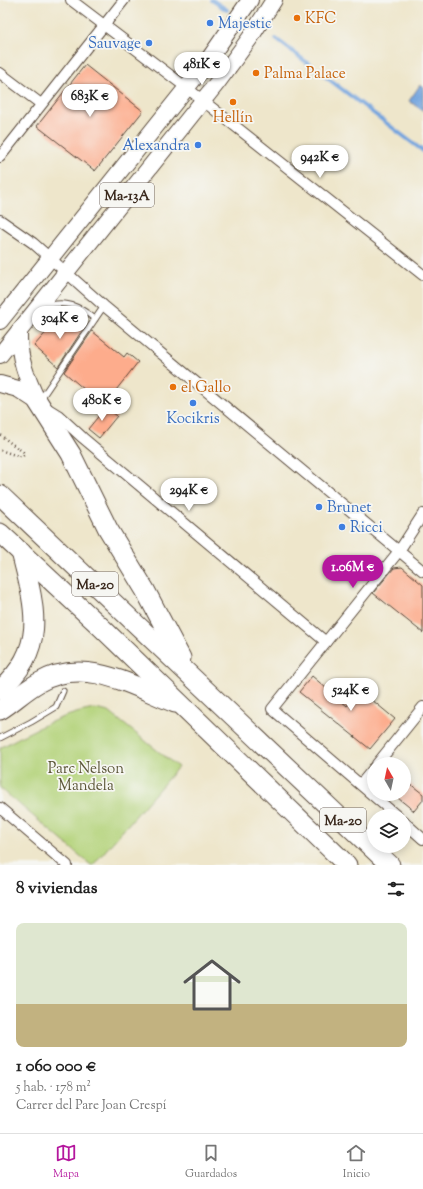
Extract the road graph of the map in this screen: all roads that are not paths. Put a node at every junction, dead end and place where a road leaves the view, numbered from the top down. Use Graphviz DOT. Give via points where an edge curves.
graph roads {
  1 [pos="71,0"];
  2 [pos="124,0"];
  3 [pos="274,0"];
  4 [pos="248,1"];
  5 [pos="104,26"];
  6 [pos="0,73"];
  7 [pos="187,88"];
  8 [pos="203,101"];
  9 [pos="41,104"];
  10 [pos="0,157"];
  11 [pos="0,220"];
  12 [pos="49,257"];
  13 [pos="65,272"];
  14 [pos="423,275"];
  15 [pos="104,306"];
  16 [pos="34,312"];
  17 [pos="95,318"];
  18 [pos="0,321"];
  19 [pos="19,331"];
  20 [pos="0,355"];
  21 [pos="0,384"];
  22 [pos="38,402"];
  23 [pos="0,495"];
  24 [pos="423,514"];
  25 [pos="0,533"];
  26 [pos="398,550"];
  27 [pos="22,552"];
  28 [pos="423,571"];
  29 [pos="326,642"];
  30 [pos="189,673"];
  31 [pos="0,690"];
  32 [pos="63,691"];
  33 [pos="184,706"];
  34 [pos="423,707"];
  35 [pos="0,710"];
  36 [pos="0,738"];
  37 [pos="383,757"];
  38 [pos="367,776"];
  39 [pos="360,784"];
  40 [pos="0,808"];
  41 [pos="389,809"];
  42 [pos="411,828"];
  43 [pos="423,839"];
  44 [pos="67,865"];
  45 [pos="347,865"];
  46 [pos="390,865"];
  1 -- 5 [label="street"];
  2 -- 5 [label="street"];
  3 -- 8 [label="main road, Ma-13A" via="250,38"];
  4 -- 7 [label="main road, Ma-13A"];
  5 -- 7 [label="street"];
  5 -- 9 [label="street"];
  6 -- 9 [label="street"];
  7 -- 8 [label="street"];
  7 -- 12 [label="main road, Ma-13A"];
  8 -- 13 [label="main road, Ma-13A"];
  8 -- 14 [label="street"];
  9 -- 10 [label="street"];
  11 -- 12 [label="street"];
  12 -- 13 [label="street"];
  12 -- 18 [label="main road, Ma-13A"];
  13 -- 15 [label="street"];
  13 -- 16 [label="main road, Ma-13A"];
  15 -- 17 [label="lane"];
  15 -- 26 [label="street"];
  16 -- 17 [label="lane" via="55,303 64,303 81,308"];
  16 -- 19 [label="main road, Ma-13A"];
  17 -- 22 [label="lane"];
  19 -- 20 [label="main road, Ma-13A"];
  19 -- 22 [label="main road" via="18,344 22,365"];
  21 -- 22 [label="main road" via="18,389"];
  22 -- 29 [label="street" via="58,414 83,438"];
  22 -- 30 [label="highway" via="71,454 108,528 145,590"];
  23 -- 30 [label="highway, Ma-20"];
  24 -- 26 [label="street"];
  25 -- 27 [label="highway, Ma-20"];
  26 -- 28 [label="street"];
  26 -- 29 [label="street"];
  27 -- 31 [label="highway" via="33,601 35,630 26,659 19,671"];
  27 -- 33 [label="highway, Ma-20"];
  29 -- 39 [label="street" via="272,709"];
  30 -- 46 [label="highway, Ma-20"];
  32 -- 36 [label="lane" via="56,707"];
  33 -- 35 [label="highway" via="105,674 78,670 48,677"];
  33 -- 45 [label="highway, Ma-20"];
  34 -- 37 [label="street"];
  38 -- 39 [label="street"];
  39 -- 41 [label="street"];
  40 -- 44 [label="street"];
  42 -- 43 [label="street"];
}
